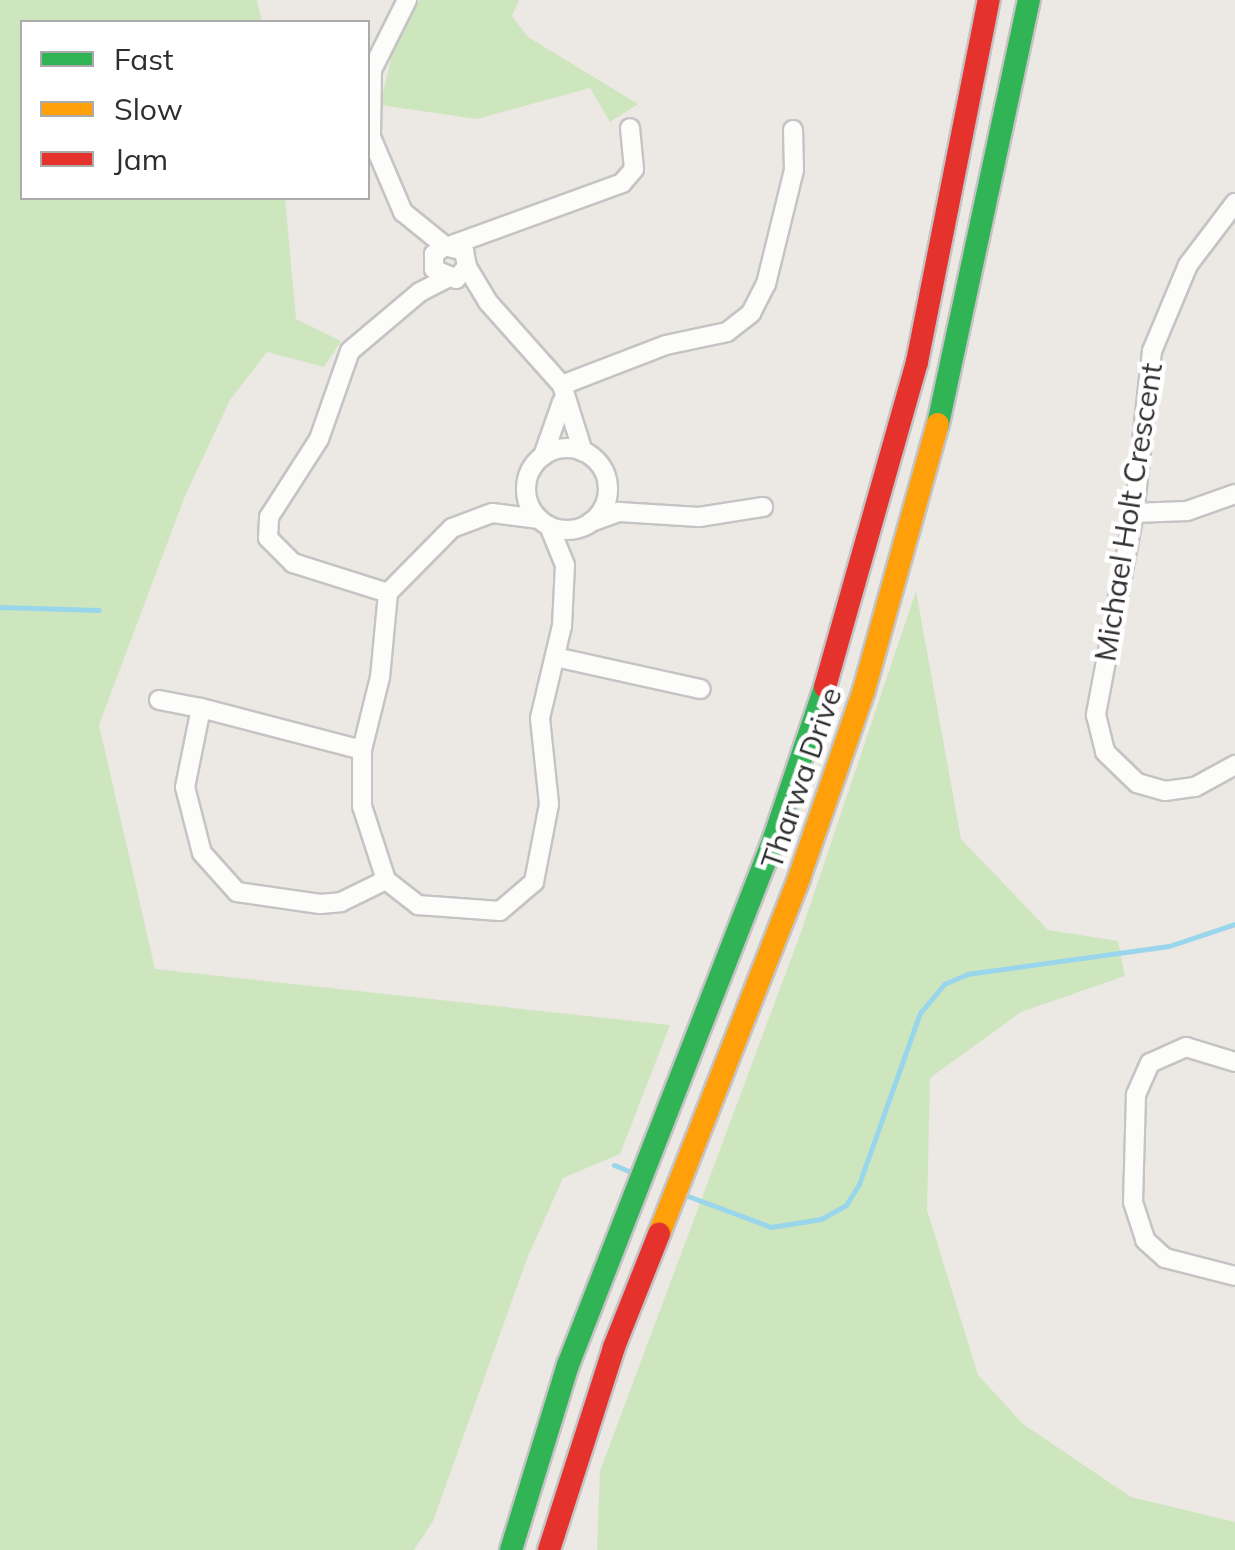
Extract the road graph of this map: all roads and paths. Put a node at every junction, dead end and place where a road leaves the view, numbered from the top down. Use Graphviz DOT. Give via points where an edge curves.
graph roads {
  1 [pos="407,0"];
  2 [pos="989,0"];
  3 [pos="1029,0"];
  4 [pos="370,90"];
  5 [pos="370,115"];
  6 [pos="630,128"];
  7 [pos="793,130"];
  8 [pos="1235,203"];
  9 [pos="414,224"];
  10 [pos="486,232"];
  11 [pos="448,245"];
  12 [pos="467,263"];
  13 [pos="441,273"];
  14 [pos="488,302"];
  15 [pos="563,388"];
  16 [pos="583,452"];
  17 [pos="543,456"];
  18 [pos="526,483"];
  19 [pos="608,485"];
  20 [pos="1235,494"];
  21 [pos="763,508"];
  22 [pos="642,512"];
  23 [pos="492,513"];
  24 [pos="1134,513"];
  25 [pos="544,522"];
  26 [pos="587,524"];
  27 [pos="565,565"];
  28 [pos="388,593"];
  29 [pos="555,657"];
  30 [pos="701,689"];
  31 [pos="159,700"];
  32 [pos="201,708"];
  33 [pos="362,750"];
  34 [pos="1235,765"];
  35 [pos="386,880"];
  36 [pos="1235,1062"];
  37 [pos="1235,1276"];
  38 [pos="511,1550"];
  39 [pos="549,1550"];
  1 -- 4 [label="street" via="379,47"];
  2 -- 38 [label="main road, Tharwa Drive" via="921,344 852,597 774,840 563,1379"];
  3 -- 39 [label="main road, Tharwa Drive" via="974,280 897,577 799,878 587,1422"];
  5 -- 9 [label="street" via="375,154"];
  6 -- 10 [label="street" via="634,169 622,183"];
  7 -- 15 [label="street" via="794,170 766,284 751,313 727,332 666,346"];
  8 -- 24 [label="street, Michael Holt Crescent" via="1188,265 1152,351"];
  9 -- 11 [label="street"];
  9 -- 13 [label="street"];
  10 -- 11 [label="street"];
  10 -- 12 [label="street"];
  11 -- 12 [label="street"];
  11 -- 13 [label="street"];
  12 -- 13 [label="street"];
  12 -- 14 [label="street"];
  13 -- 14 [label="street"];
  13 -- 28 [label="street" via="350,352 319,439 267,528 276,552 293,564"];
  14 -- 15 [label="street"];
  15 -- 16 [label="street"];
  15 -- 17 [label="street" via="558,426"];
  16 -- 17 [label="street"];
  16 -- 19 [label="street" via="600,465"];
  17 -- 18 [label="street"];
  18 -- 23 [label="street"];
  18 -- 25 [label="street"];
  19 -- 22 [label="street"];
  19 -- 26 [label="street" via="604,507"];
  20 -- 24 [label="street" via="1187,512"];
  21 -- 22 [label="street" via="699,516"];
  22 -- 26 [label="street"];
  23 -- 25 [label="street"];
  23 -- 28 [label="street" via="452,528"];
  24 -- 34 [label="street, Michael Holt Crescent" via="1096,716 1105,752 1138,783 1166,791 1196,787"];
  25 -- 26 [label="street"];
  25 -- 27 [label="street"];
  26 -- 27 [label="street"];
  27 -- 29 [label="street"];
  28 -- 33 [label="street" via="380,678"];
  29 -- 30 [label="street"];
  29 -- 35 [label="street" via="540,718 547,834 527,894 482,912 418,905"];
  31 -- 32 [label="street"];
  32 -- 33 [label="street"];
  32 -- 35 [label="street" via="188,796 202,853 237,892 340,902"];
  33 -- 35 [label="street" via="362,806"];
  36 -- 37 [label="street" via="1186,1047 1163,1052 1145,1070 1136,1096 1134,1202 1145,1240 1164,1258"];
}
